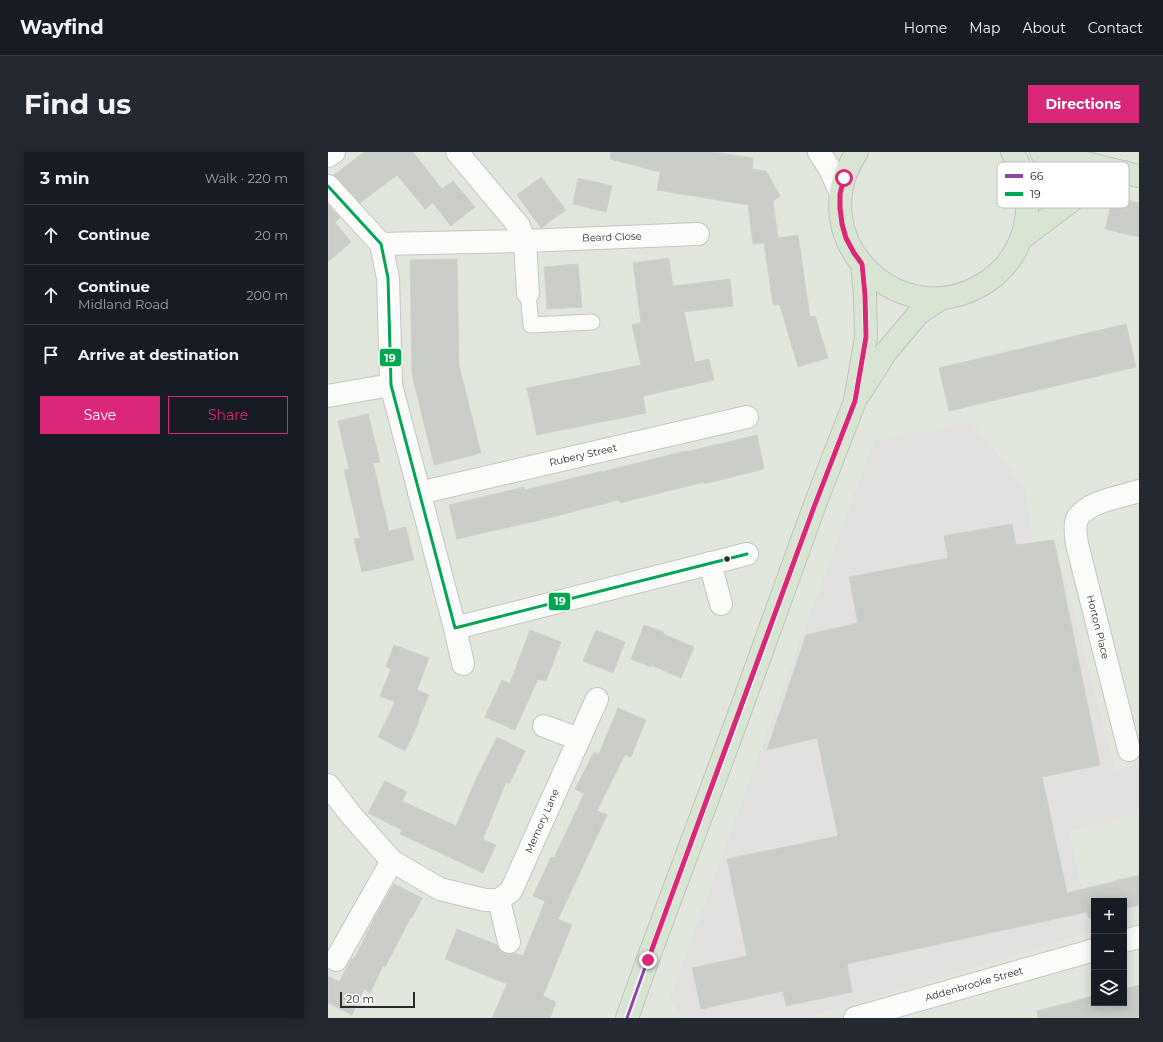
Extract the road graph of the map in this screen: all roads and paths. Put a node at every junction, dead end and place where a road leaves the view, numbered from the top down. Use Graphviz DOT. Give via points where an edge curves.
graph roads {
  1 [pos="334,152"];
  2 [pos="458,152"];
  3 [pos="819,152"];
  4 [pos="857,152"];
  5 [pos="1012,152"];
  6 [pos="1041,152"];
  7 [pos="328,156"];
  8 [pos="1017,162"];
  9 [pos="1082,162"];
  10 [pos="328,186"];
  11 [pos="840,194"];
  12 [pos="1028,208"];
  13 [pos="1062,208"];
  14 [pos="698,234"];
  15 [pos="1021,239"];
  16 [pos="525,241"];
  17 [pos="381,244"];
  18 [pos="862,264"];
  19 [pos="528,293"];
  20 [pos="942,298"];
  21 [pos="592,322"];
  22 [pos="391,385"];
  23 [pos="328,396"];
  24 [pos="855,401"];
  25 [pos="747,417"];
  26 [pos="1139,491"];
  27 [pos="419,493"];
  28 [pos="747,554"];
  29 [pos="710,563"];
  30 [pos="721,604"];
  31 [pos="455,628"];
  32 [pos="463,664"];
  33 [pos="597,699"];
  34 [pos="544,726"];
  35 [pos="579,739"];
  36 [pos="1134,748"];
  37 [pos="328,785"];
  38 [pos="392,861"];
  39 [pos="499,900"];
  40 [pos="1139,937"];
  41 [pos="1127,940"];
  42 [pos="509,942"];
  43 [pos="1091,951"];
  44 [pos="336,960"];
  45 [pos="876,1015"];
  46 [pos="627,1018"];
  47 [pos="855,1018"];
  1 -- 7 [label="street"];
  2 -- 16 [label="street" via="519,226"];
  3 -- 11 [label="street" via="830,169"];
  4 -- 11 [label="main road" via="849,163"];
  5 -- 8 [label="main road"];
  6 -- 9 [label="main road"];
  10 -- 17 [label="street"];
  11 -- 18 [label="main road" via="846,238"];
  12 -- 15 [label="main road"];
  13 -- 15 [label="main road"];
  14 -- 16 [label="street, Beard Close"];
  15 -- 20 [label="main road" via="1015,252 995,276 962,294"];
  16 -- 17 [label="street, Beard Close"];
  16 -- 19 [label="street"];
  17 -- 22 [label="street" via="388,278"];
  18 -- 20 [label="main road" via="886,285 901,292 919,297"];
  18 -- 24 [label="main road" via="866,337"];
  19 -- 21 [label="lane" via="531,325"];
  20 -- 24 [label="main road" via="919,313 886,352"];
  22 -- 23 [label="street"];
  22 -- 27 [label="street"];
  24 -- 46 [label="main road"];
  25 -- 27 [label="street, Rubery Street"];
  26 -- 36 [label="street, Horton Place" via="1087,508 1077,520 1075,532 1076,544"];
  27 -- 31 [label="street"];
  28 -- 29 [label="street"];
  29 -- 30 [label="street"];
  29 -- 31 [label="street"];
  31 -- 32 [label="street"];
  33 -- 35 [label="street, Memory Lane"];
  34 -- 35 [label="street"];
  35 -- 39 [label="street, Memory Lane" via="511,890"];
  37 -- 38 [label="street"];
  38 -- 39 [label="street" via="440,889 485,900"];
  38 -- 44 [label="street"];
  39 -- 42 [label="street"];
  40 -- 41 [label="street"];
  43 -- 45 [label="street, Addenbrooke Street"];
  45 -- 47 [label="street, Addenbrooke Street"];
}
